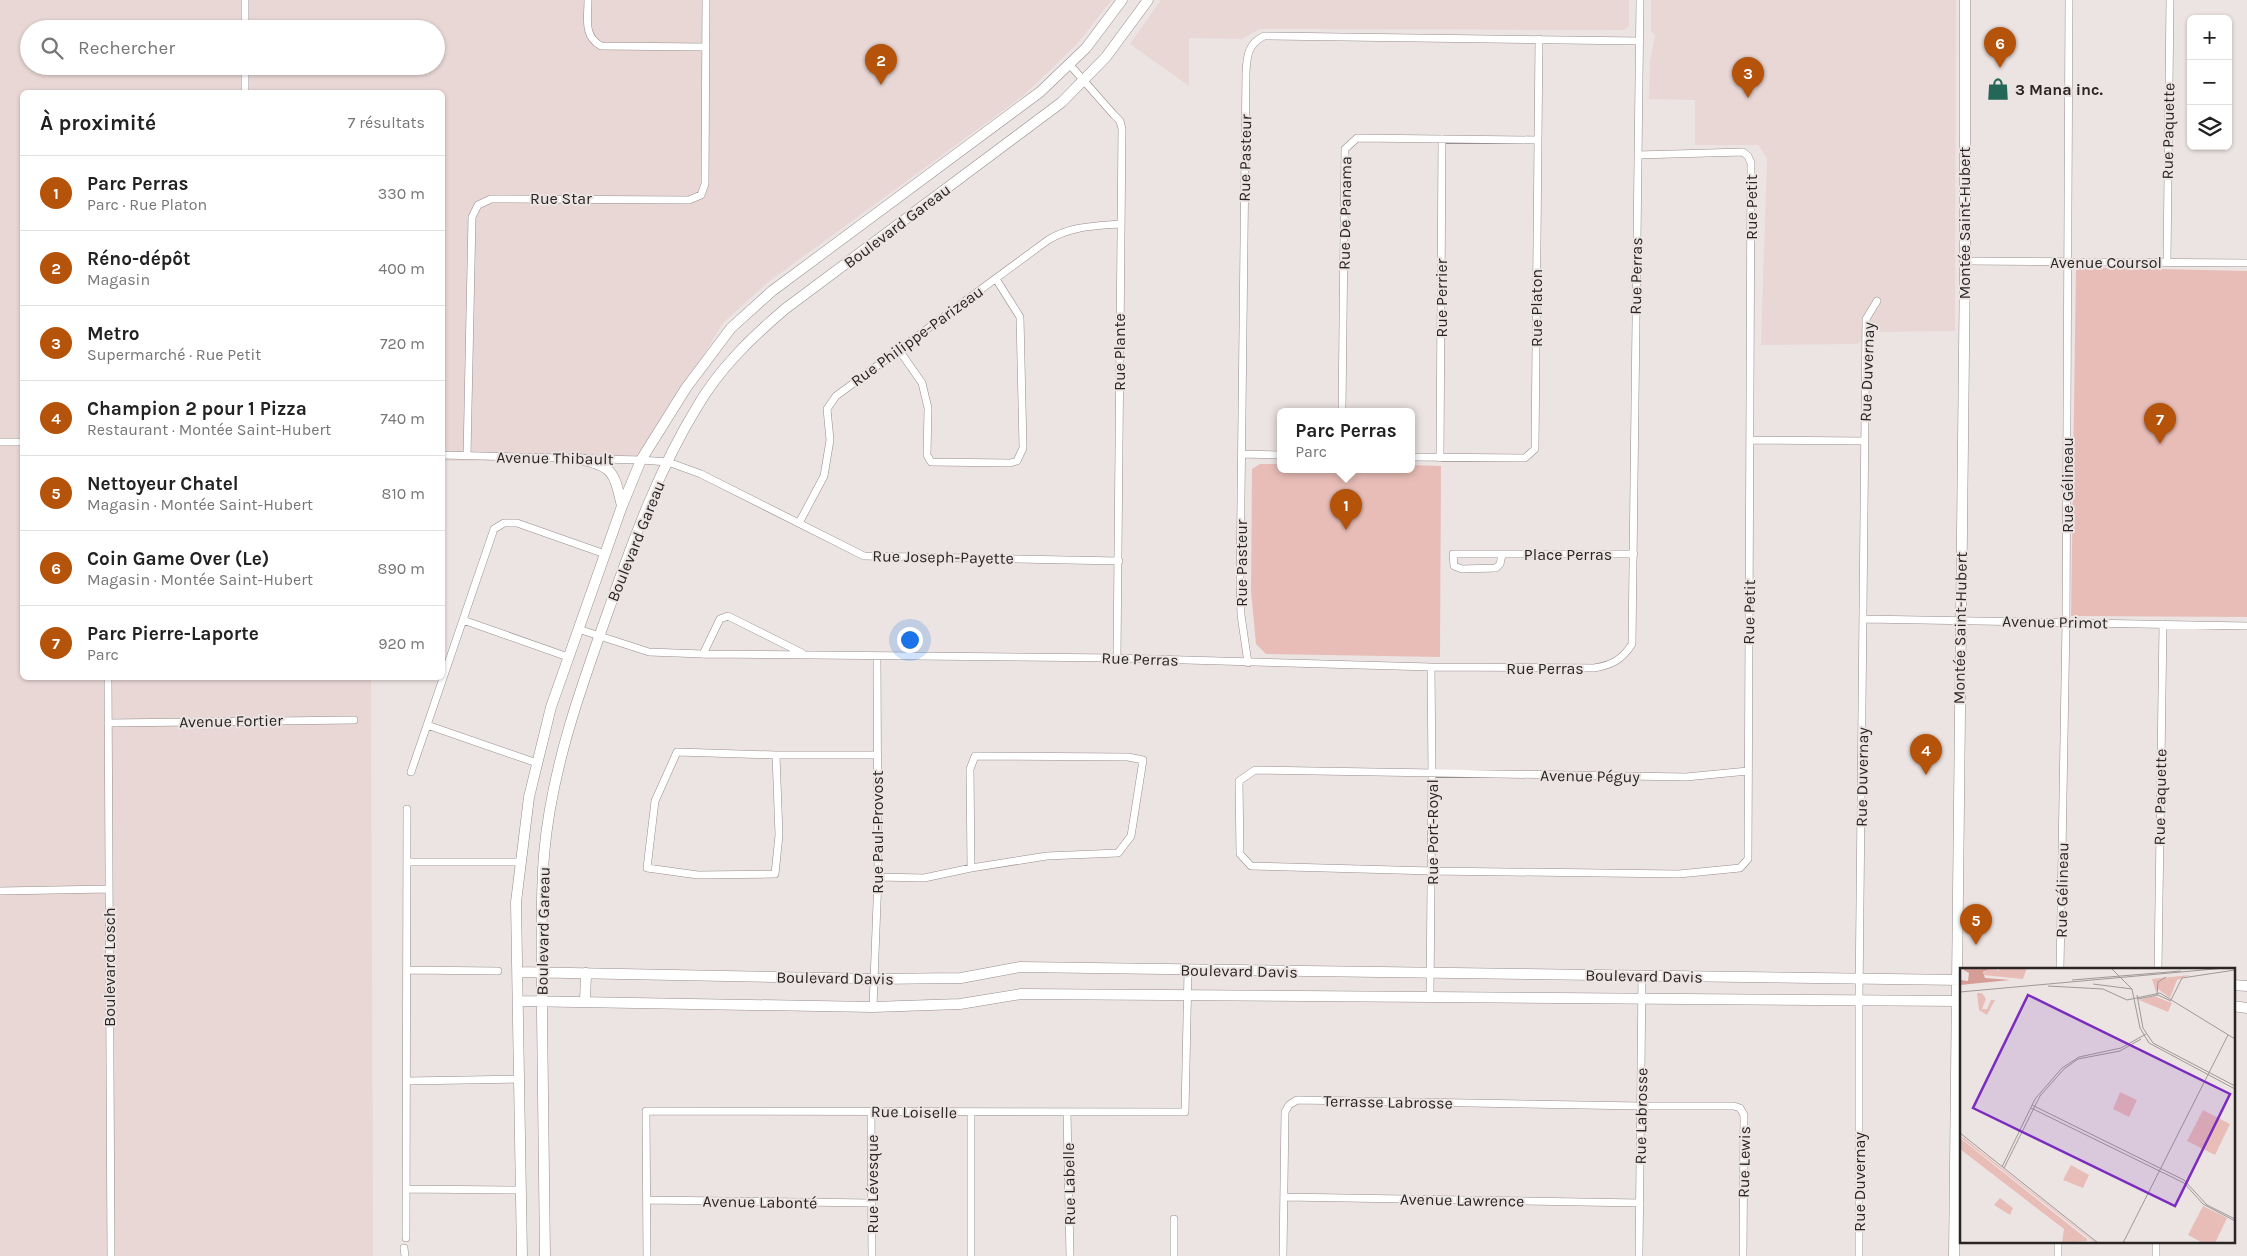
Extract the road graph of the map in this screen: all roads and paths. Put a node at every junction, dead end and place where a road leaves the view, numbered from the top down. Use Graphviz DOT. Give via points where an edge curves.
graph roads {
  1 [pos="245,0"];
  2 [pos="588,0"];
  3 [pos="706,0"];
  4 [pos="1122,0"];
  5 [pos="1148,0"];
  6 [pos="1640,0"];
  7 [pos="1965,0"];
  8 [pos="2069,0"];
  9 [pos="2170,0"];
  10 [pos="245,20"];
  11 [pos="1539,40"];
  12 [pos="1640,41"];
  13 [pos="706,47"];
  14 [pos="1070,65"];
  15 [pos="245,75"];
  16 [pos="1084,81"];
  17 [pos="245,90"];
  18 [pos="1442,138"];
  19 [pos="1537,140"];
  20 [pos="1638,154"];
  21 [pos="1120,224"];
  22 [pos="1965,261"];
  23 [pos="2069,262"];
  24 [pos="2167,262"];
  25 [pos="2247,263"];
  26 [pos="996,279"];
  27 [pos="1877,301"];
  28 [pos="899,350"];
  29 [pos="1342,408"];
  30 [pos="1751,440"];
  31 [pos="1864,441"];
  32 [pos="0,442"];
  33 [pos="20,442"];
  34 [pos="1241,454"];
  35 [pos="445,455"];
  36 [pos="1277,455"];
  37 [pos="467,456"];
  38 [pos="1415,457"];
  39 [pos="1440,458"];
  40 [pos="579,460"];
  41 [pos="641,460"];
  42 [pos="668,462"];
  43 [pos="622,506"];
  44 [pos="799,523"];
  45 [pos="605,554"];
  46 [pos="1634,554"];
  47 [pos="1502,555"];
  48 [pos="1118,561"];
  49 [pos="1864,619"];
  50 [pos="463,620"];
  51 [pos="1960,620"];
  52 [pos="2066,622"];
  53 [pos="2163,624"];
  54 [pos="2247,626"];
  55 [pos="578,629"];
  56 [pos="599,636"];
  57 [pos="703,654"];
  58 [pos="804,655"];
  59 [pos="877,656"];
  60 [pos="568,657"];
  61 [pos="1117,658"];
  62 [pos="1248,663"];
  63 [pos="1431,667"];
  64 [pos="445,672"];
  65 [pos="108,680"];
  66 [pos="442,680"];
  67 [pos="354,720"];
  68 [pos="108,723"];
  69 [pos="427,725"];
  70 [pos="776,755"];
  71 [pos="878,755"];
  72 [pos="537,762"];
  73 [pos="1748,771"];
  74 [pos="412,772"];
  75 [pos="1432,772"];
  76 [pos="407,809"];
  77 [pos="407,862"];
  78 [pos="520,862"];
  79 [pos="971,868"];
  80 [pos="1432,871"];
  81 [pos="878,877"];
  82 [pos="109,889"];
  83 [pos="0,891"];
  84 [pos="2060,968"];
  85 [pos="2158,968"];
  86 [pos="407,970"];
  87 [pos="1188,970"];
  88 [pos="498,971"];
  89 [pos="518,972"];
  90 [pos="542,972"];
  91 [pos="586,973"];
  92 [pos="1430,974"];
  93 [pos="1642,976"];
  94 [pos="1859,978"];
  95 [pos="874,979"];
  96 [pos="1958,980"];
  97 [pos="2234,985"];
  98 [pos="2247,986"];
  99 [pos="1188,994"];
  100 [pos="1430,996"];
  101 [pos="1642,999"];
  102 [pos="1859,1000"];
  103 [pos="519,1001"];
  104 [pos="1959,1001"];
  105 [pos="542,1002"];
  106 [pos="585,1002"];
  107 [pos="2234,1006"];
  108 [pos="873,1007"];
  109 [pos="2247,1008"];
  110 [pos="520,1079"];
  111 [pos="407,1081"];
  112 [pos="1641,1106"];
  113 [pos="871,1111"];
  114 [pos="1067,1112"];
  115 [pos="972,1113"];
  116 [pos="406,1189"];
  117 [pos="521,1190"];
  118 [pos="1284,1197"];
  119 [pos="647,1200"];
  120 [pos="872,1203"];
  121 [pos="1640,1203"];
  122 [pos="1174,1219"];
  123 [pos="406,1238"];
  124 [pos="404,1248"];
  125 [pos="111,1256"];
  126 [pos="405,1256"];
  127 [pos="522,1256"];
  128 [pos="545,1256"];
  129 [pos="647,1256"];
  130 [pos="872,1256"];
  131 [pos="971,1256"];
  132 [pos="1070,1256"];
  133 [pos="1174,1256"];
  134 [pos="1283,1256"];
  135 [pos="1639,1256"];
  136 [pos="1743,1256"];
  137 [pos="1859,1256"];
  138 [pos="1954,1256"];
  1 -- 10 [label="street"];
  2 -- 13 [label="street" via="588,29 592,41 601,46"];
  3 -- 13 [label="street, Rue Star"];
  4 -- 14 [label="street, Boulevard Gareau" via="1099,33"];
  5 -- 16 [label="street, Boulevard Gareau"];
  6 -- 12 [label="street, Rue Perras"];
  7 -- 22 [label="street, Montée Saint-Hubert"];
  8 -- 23 [label="street, Rue Gélineau"];
  9 -- 24 [label="street, Rue Paquette"];
  11 -- 12 [label="street, Rue Pasteur"];
  11 -- 19 [label="street, Rue Platon"];
  11 -- 34 [label="street, Rue Pasteur" via="1264,36 1249,48 1246,72"];
  12 -- 20 [label="street, Rue Perras"];
  13 -- 37 [label="street, Rue Star" via="705,184 701,195 690,200 491,199 478,205 472,217"];
  14 -- 16 [label="street, Rue Plante"];
  14 -- 41 [label="street, Boulevard Gareau" via="1040,92 772,291 731,328 686,388"];
  15 -- 17 [label="street"];
  16 -- 21 [label="street, Rue Plante" via="1120,122 1122,129"];
  16 -- 42 [label="street, Boulevard Gareau" via="1046,115 760,330 733,358 697,406"];
  18 -- 19 [label="street, Rue De Panama"];
  18 -- 29 [label="street, Rue De Panama" via="1357,138 1345,149"];
  18 -- 39 [label="street, Rue Perrier"];
  19 -- 39 [label="street, Rue Platon" via="1535,449 1525,458"];
  20 -- 30 [label="street, Rue Petit" via="1742,152 1751,163"];
  20 -- 46 [label="street, Rue Perras"];
  21 -- 26 [label="street, Rue Philippe-Parizeau" via="1063,231"];
  21 -- 48 [label="street, Rue Plante"];
  22 -- 23 [label="street, Avenue Coursol"];
  22 -- 51 [label="street, Montée Saint-Hubert"];
  23 -- 24 [label="street, Avenue Coursol"];
  23 -- 52 [label="street, Rue Gélineau"];
  24 -- 25 [label="street, Avenue Coursol"];
  26 -- 28 [label="street, Rue Philippe-Parizeau"];
  26 -- 28 [label="street" via="1020,317 1022,448 1017,461 931,462 928,455 928,408 922,383"];
  27 -- 31 [label="street, Rue Duvernay" via="1866,318"];
  28 -- 44 [label="street, Rue Philippe-Parizeau" via="836,396 827,409 830,440 824,476"];
  30 -- 31 [label="street"];
  30 -- 73 [label="street, Rue Petit"];
  31 -- 49 [label="street, Rue Duvernay"];
  32 -- 33 [label="street"];
  34 -- 36 [label="street"];
  34 -- 62 [label="street, Rue Pasteur" via="1240,592"];
  35 -- 37 [label="street, Avenue Thibault"];
  37 -- 40 [label="street, Avenue Thibault"];
  38 -- 39 [label="street, Rue Platon"];
  40 -- 41 [label="street, Avenue Thibault"];
  40 -- 43 [label="street" via="607,468 616,482"];
  41 -- 42 [label="street, Avenue Thibault"];
  41 -- 43 [label="street, Boulevard Gareau"];
  42 -- 44 [label="street, Rue Joseph-Payette" via="701,474"];
  42 -- 56 [label="street, Boulevard Gareau" via="644,512"];
  43 -- 45 [label="street, Boulevard Gareau"];
  44 -- 48 [label="street, Rue Joseph-Payette" via="864,556"];
  45 -- 50 [label="street" via="516,523 504,523 494,529"];
  45 -- 55 [label="street, Boulevard Gareau"];
  46 -- 47 [label="street, Place Perras"];
  46 -- 63 [label="street, Rue Perras" via="1632,644 1624,657 1611,665 1594,668"];
  47 -- 47 [label="street, Place Perras" via="1454,554 1452,560 1454,566 1462,568 1496,568"];
  48 -- 61 [label="street, Rue Plante"];
  49 -- 51 [label="street, Avenue Primot"];
  49 -- 94 [label="street, Rue Duvernay"];
  50 -- 60 [label="street"];
  50 -- 64 [label="street"];
  51 -- 52 [label="street, Avenue Primot"];
  51 -- 96 [label="street, Montée Saint-Hubert"];
  52 -- 53 [label="street, Avenue Primot"];
  52 -- 84 [label="street, Rue Gélineau"];
  53 -- 54 [label="street, Avenue Primot"];
  53 -- 85 [label="street, Rue Paquette"];
  55 -- 56 [label="street, Rue Perras"];
  55 -- 60 [label="street, Boulevard Gareau"];
  56 -- 57 [label="street, Rue Perras" via="649,652"];
  56 -- 90 [label="street, Boulevard Gareau" via="564,743 549,810 544,858"];
  57 -- 58 [label="street, Rue Perras"];
  57 -- 58 [label="street, Rue Perras" via="720,619 728,616"];
  58 -- 59 [label="street, Rue Perras"];
  59 -- 61 [label="street, Rue Perras"];
  59 -- 71 [label="street, Rue Paul-Provost"];
  60 -- 72 [label="street, Boulevard Gareau"];
  61 -- 62 [label="street, Rue Perras"];
  62 -- 63 [label="street, Rue Perras"];
  63 -- 75 [label="street, Rue Port-Royal"];
  65 -- 68 [label="street, Boulevard Losch"];
  66 -- 69 [label="street"];
  67 -- 68 [label="street, Avenue Fortier"];
  68 -- 82 [label="street, Boulevard Losch"];
  69 -- 72 [label="street"];
  69 -- 74 [label="street"];
  70 -- 70 [label="street" via="677,752 655,801 647,868 698,875 775,874 779,835"];
  70 -- 71 [label="street"];
  71 -- 81 [label="street, Rue Paul-Provost"];
  72 -- 78 [label="street, Boulevard Gareau"];
  73 -- 75 [label="street, Avenue Péguy" via="1686,777"];
  73 -- 80 [label="street, Rue Petit" via="1748,859 1740,868 1679,874"];
  75 -- 80 [label="street, Rue Port-Royal"];
  75 -- 80 [label="street, Avenue Péguy" via="1255,770 1239,782 1240,854 1251,866"];
  76 -- 77 [label="street"];
  77 -- 78 [label="street"];
  77 -- 86 [label="street"];
  78 -- 89 [label="street, Boulevard Gareau" via="516,902"];
  79 -- 79 [label="street" via="1047,856 1118,853 1131,836 1144,760 974,756 970,769"];
  79 -- 81 [label="street" via="924,878"];
  80 -- 92 [label="street, Rue Port-Royal"];
  81 -- 95 [label="street, Rue Paul-Provost"];
  82 -- 83 [label="street"];
  82 -- 125 [label="street, Boulevard Losch"];
  86 -- 88 [label="street"];
  86 -- 111 [label="street"];
  87 -- 92 [label="street, Boulevard Davis"];
  87 -- 95 [label="street, Boulevard Davis" via="1020,967 961,978"];
  87 -- 99 [label="street, Rue Loiselle"];
  89 -- 90 [label="street, Boulevard Davis"];
  89 -- 103 [label="street, Boulevard Gareau"];
  90 -- 91 [label="street, Boulevard Davis"];
  90 -- 105 [label="street, Boulevard Gareau"];
  91 -- 95 [label="street, Boulevard Davis"];
  91 -- 106 [label="street"];
  92 -- 93 [label="street, Boulevard Davis"];
  92 -- 100 [label="street, Rue Port-Royal"];
  93 -- 94 [label="street, Boulevard Davis"];
  93 -- 101 [label="street, Rue Labrosse"];
  94 -- 96 [label="street, Boulevard Davis"];
  94 -- 102 [label="street, Rue Duvernay"];
  95 -- 108 [label="street, Rue Paul-Provost"];
  96 -- 104 [label="street, Montée Saint-Hubert"];
  97 -- 98 [label="street"];
  99 -- 100 [label="street, Boulevard Davis"];
  99 -- 108 [label="street, Boulevard Davis" via="1022,994 960,1004"];
  99 -- 114 [label="street, Rue Loiselle" via="1185,1112"];
  100 -- 101 [label="street, Boulevard Davis"];
  101 -- 102 [label="street, Boulevard Davis"];
  101 -- 112 [label="street, Rue Labrosse"];
  102 -- 104 [label="street, Boulevard Davis"];
  102 -- 137 [label="street, Rue Duvernay"];
  103 -- 105 [label="street, Boulevard Davis"];
  103 -- 110 [label="street, Boulevard Gareau"];
  104 -- 138 [label="street, Montée Saint-Hubert"];
  105 -- 106 [label="street, Boulevard Davis"];
  105 -- 128 [label="street, Boulevard Gareau"];
  106 -- 108 [label="street, Boulevard Davis"];
  107 -- 109 [label="street"];
  110 -- 111 [label="street"];
  110 -- 117 [label="street, Boulevard Gareau"];
  111 -- 116 [label="street"];
  112 -- 118 [label="street, Terrasse Labrosse" via="1297,1100 1285,1112"];
  112 -- 121 [label="street, Rue Labrosse"];
  112 -- 136 [label="street, Rue Lewis" via="1740,1108 1744,1115"];
  113 -- 115 [label="street, Rue Loiselle"];
  113 -- 119 [label="street, Rue Loiselle" via="646,1111"];
  113 -- 120 [label="street, Rue Lévesque"];
  114 -- 115 [label="street, Rue Loiselle"];
  114 -- 132 [label="street, Rue Labelle"];
  115 -- 131 [label="street"];
  116 -- 117 [label="street"];
  116 -- 123 [label="street"];
  117 -- 127 [label="street, Boulevard Gareau"];
  118 -- 121 [label="street, Avenue Lawrence"];
  118 -- 134 [label="street, Terrasse Labrosse"];
  119 -- 120 [label="street, Avenue Labonté"];
  119 -- 129 [label="street, Rue Loiselle"];
  120 -- 130 [label="street, Rue Lévesque"];
  121 -- 135 [label="street, Rue Labrosse"];
  122 -- 133 [label="street"];
  124 -- 126 [label="street"];
}
